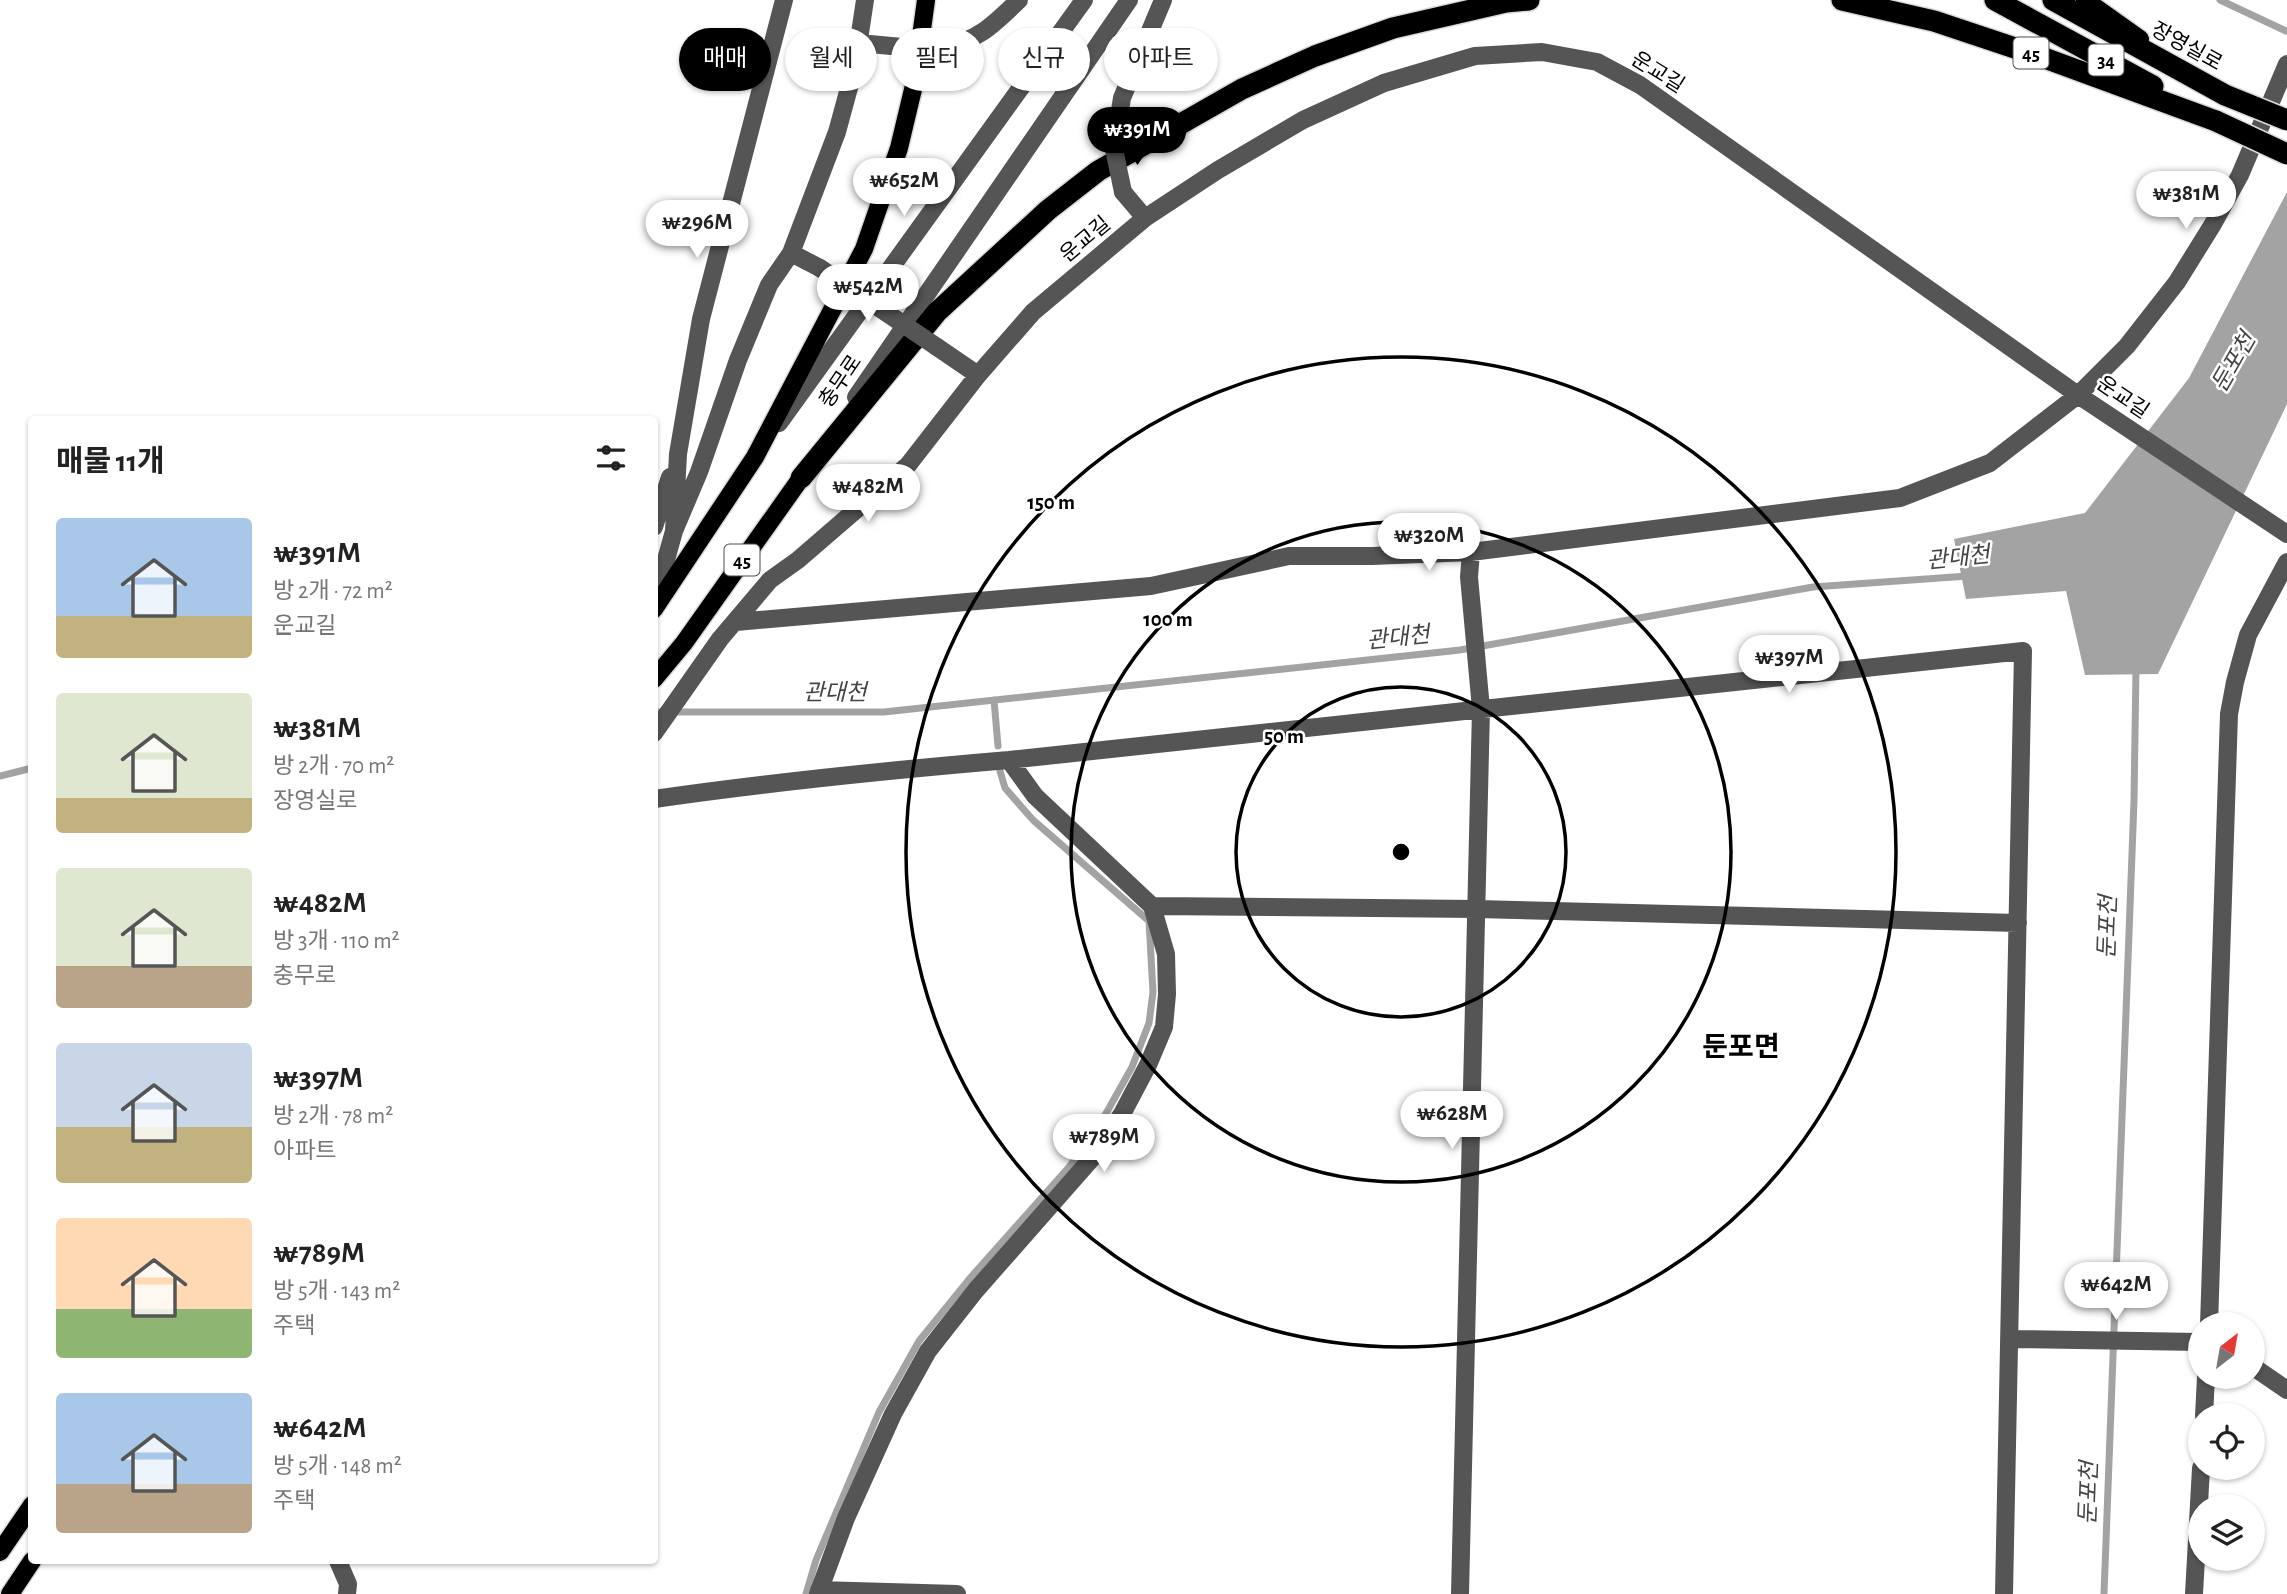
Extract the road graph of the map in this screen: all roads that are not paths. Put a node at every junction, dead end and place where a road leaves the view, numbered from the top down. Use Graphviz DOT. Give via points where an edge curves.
graph roads {
  1 [pos="784,0"];
  2 [pos="865,0"];
  3 [pos="926,0"];
  4 [pos="1019,0"];
  5 [pos="1084,0"];
  6 [pos="1129,0"];
  7 [pos="1163,0"];
  8 [pos="1529,0"];
  9 [pos="1842,0"];
  10 [pos="1995,0"];
  11 [pos="2053,0"];
  12 [pos="2085,0"];
  13 [pos="861,28"];
  14 [pos="877,45"];
  15 [pos="2287,64"];
  16 [pos="848,91"];
  17 [pos="2225,95"];
  18 [pos="2287,120"];
  19 [pos="2216,121"];
  20 [pos="2287,154"];
  21 [pos="1145,218"];
  22 [pos="791,253"];
  23 [pos="978,375"];
  24 [pos="2085,399"];
  25 [pos="678,454"];
  26 [pos="755,457"];
  27 [pos="801,478"];
  28 [pos="658,515"];
  29 [pos="674,531"];
  30 [pos="2287,534"];
  31 [pos="1471,552"];
  32 [pos="2287,562"];
  33 [pos="658,589"];
  34 [pos="658,603"];
  35 [pos="736,622"];
  36 [pos="658,674"];
  37 [pos="1480,703"];
  38 [pos="658,727"];
  39 [pos="1009,760"];
  40 [pos="658,798"];
  41 [pos="1152,906"];
  42 [pos="1477,909"];
  43 [pos="2018,923"];
  44 [pos="2209,1312"];
  45 [pos="2011,1339"];
  46 [pos="2188,1342"];
  47 [pos="2265,1375"];
  48 [pos="2287,1390"];
  49 [pos="2200,1480"];
  50 [pos="28,1511"];
  51 [pos="0,1552"];
  52 [pos="30,1564"];
  53 [pos="339,1564"];
  54 [pos="819,1592"];
  55 [pos="9,1594"];
  56 [pos="347,1594"];
  57 [pos="957,1594"];
  58 [pos="1460,1594"];
  59 [pos="2004,1594"];
  60 [pos="2194,1594"];
  1 -- 25 [label="street" via="701,319"];
  2 -- 13 [label="street"];
  3 -- 26 [label="main road, 45" via="900,148 864,249"];
  4 -- 14 [label="street, bridge" via="969,42 943,48"];
  5 -- 26 [label="street, 충무로"];
  6 -- 27 [label="street, 충무로"];
  7 -- 21 [label="street, bridge" via="1122,98 1114,149 1123,192"];
  8 -- 27 [label="highway, 45" via="1393,29 1315,57 1242,89 1098,171 1048,210 937,312"];
  9 -- 19 [label="highway, 45" via="1934,21"];
  10 -- 19 [label="highway, 34"];
  11 -- 17 [label="highway, 장영실로 / 34"];
  12 -- 17 [label="main road"];
  15 -- 24 [label="street" via="2240,175 2213,224 2177,282"];
  16 -- 22 [label="street"];
  17 -- 18 [label="highway, 34, bridge"];
  19 -- 20 [label="highway, 34, bridge"];
  21 -- 23 [label="street, 운교길" via="1033,312"];
  21 -- 24 [label="street, 운교길" via="1303,120 1384,83 1475,56 1542,52 1597,62 1640,85"];
  22 -- 23 [label="street, bridge"];
  22 -- 29 [label="street" via="769,285"];
  23 -- 35 [label="street, 운교길" via="908,465 770,580"];
  24 -- 30 [label="street, 운교길"];
  24 -- 31 [label="street" via="1990,463 1900,499"];
  25 -- 28 [label="street"];
  25 -- 29 [label="street"];
  26 -- 34 [label="main road, 충무로 / 45"];
  27 -- 36 [label="main road, 충무로 / 45"];
  29 -- 33 [label="street"];
  31 -- 35 [label="street" via="1289,556 1151,586"];
  31 -- 37 [label="street"];
  32 -- 44 [label="street" via="2248,635 2229,714"];
  35 -- 38 [label="street, 운교길"];
  37 -- 39 [label="street"];
  37 -- 42 [label="street"];
  37 -- 43 [label="street" via="2024,651"];
  39 -- 40 [label="street"];
  39 -- 41 [label="street" via="1035,796"];
  41 -- 42 [label="street"];
  41 -- 54 [label="street" via="1166,954 1167,994 1164,1027 1148,1065 1093,1157 928,1351 893,1413"];
  42 -- 43 [label="street"];
  42 -- 58 [label="street"];
  43 -- 45 [label="street"];
  45 -- 46 [label="street"];
  45 -- 59 [label="street"];
  47 -- 48 [label="street"];
  49 -- 60 [label="street"];
  50 -- 51 [label="main road"];
  52 -- 55 [label="main road"];
  53 -- 56 [label="street"];
  54 -- 57 [label="street"];
}
